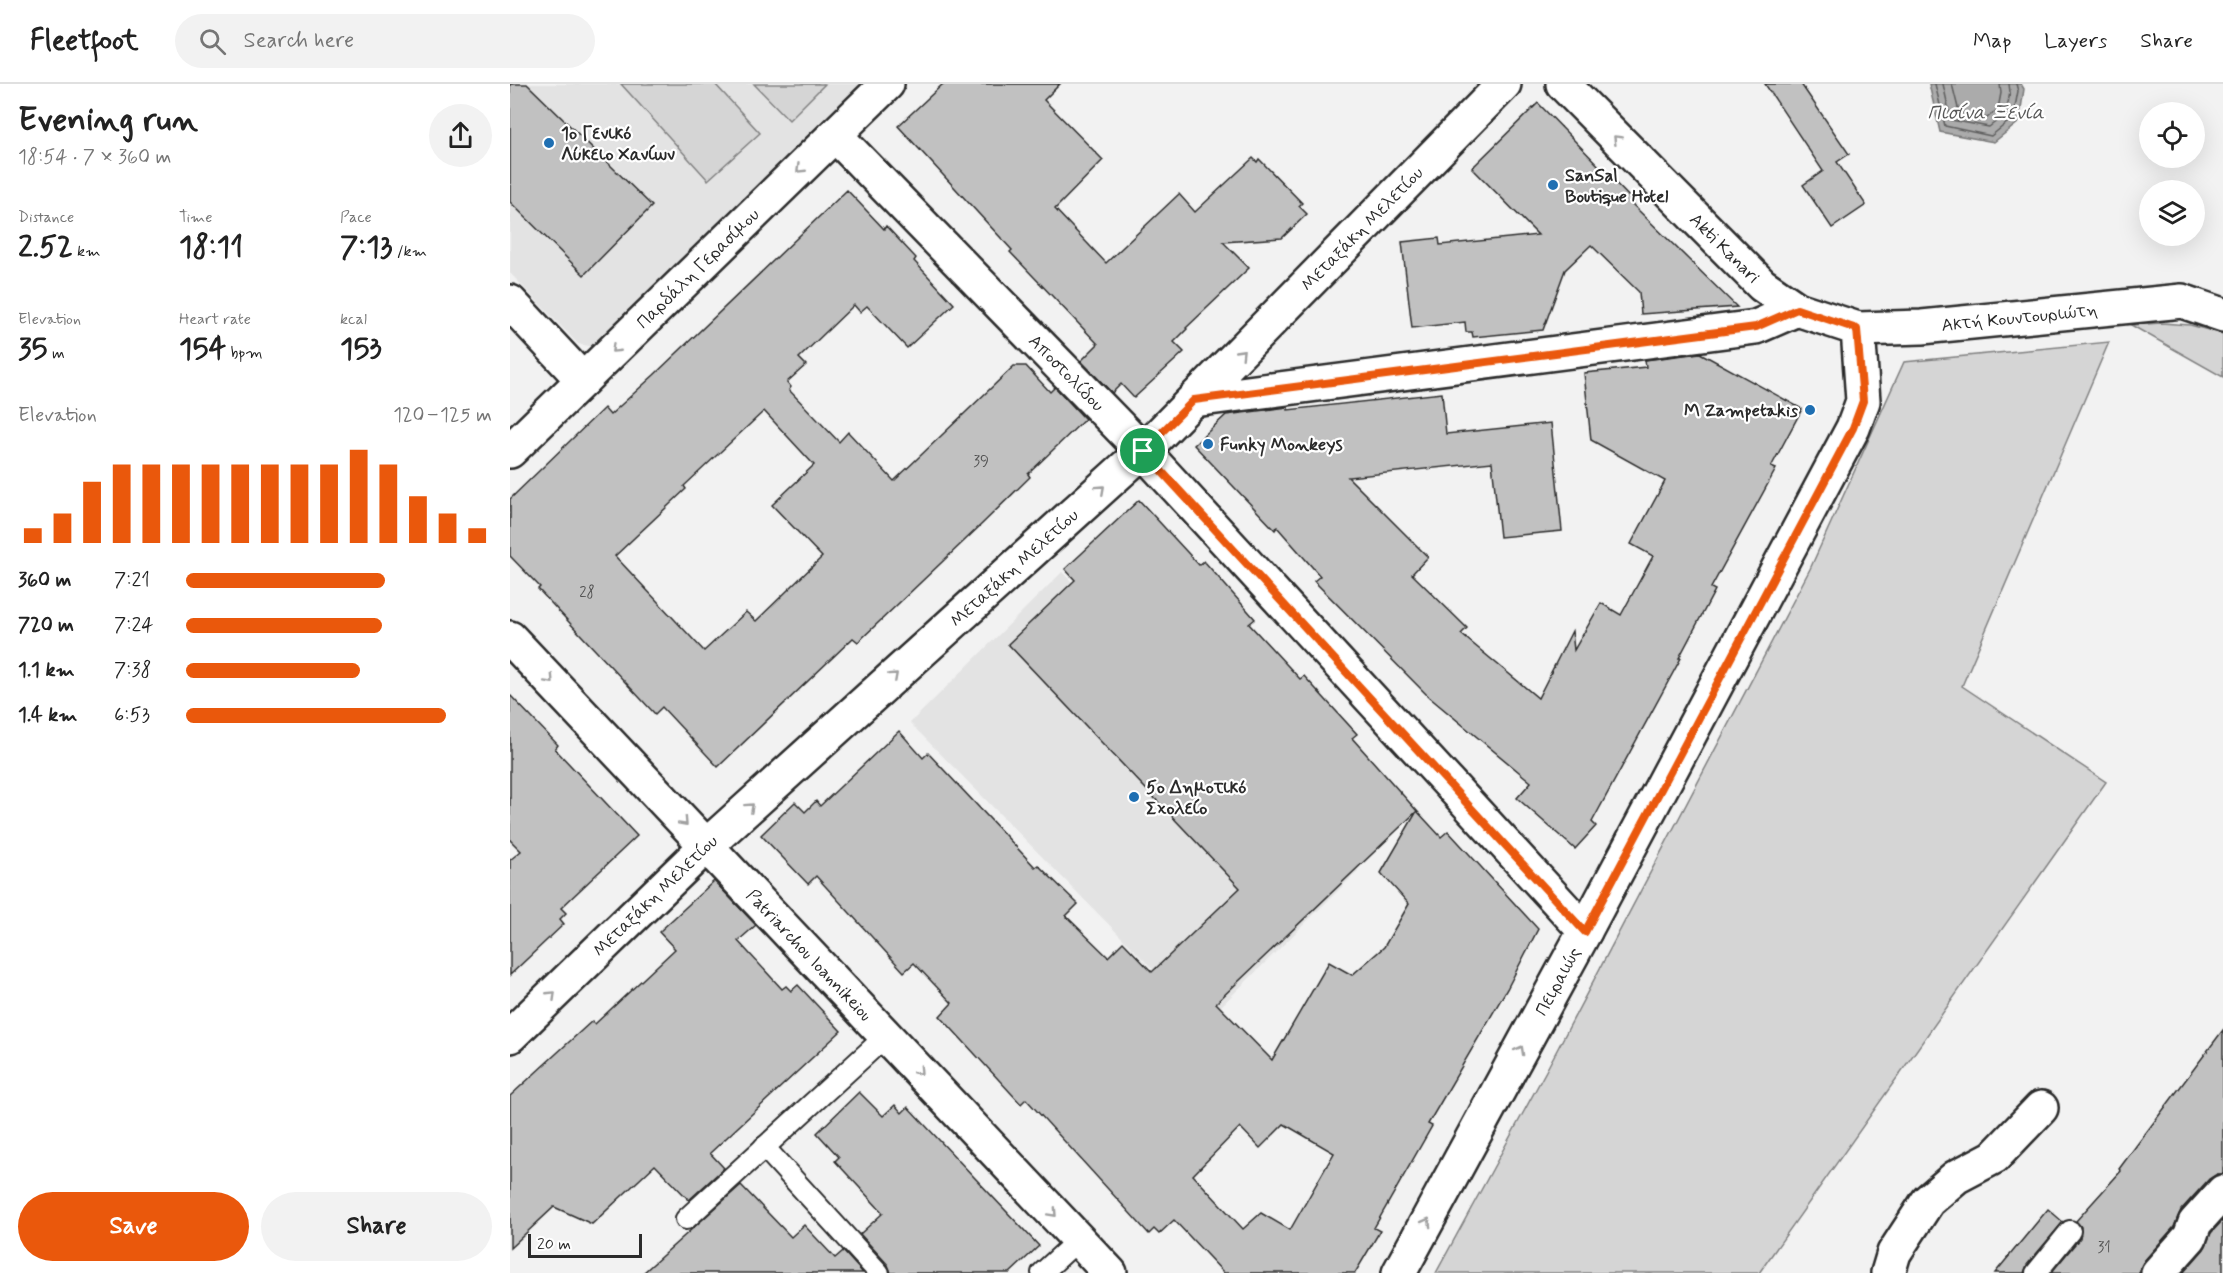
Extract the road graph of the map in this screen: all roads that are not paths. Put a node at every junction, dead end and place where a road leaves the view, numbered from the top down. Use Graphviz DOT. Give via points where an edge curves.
graph roads {
  1 [pos="887,84"];
  2 [pos="1504,84"];
  3 [pos="1563,84"];
  4 [pos="835,135"];
  5 [pos="510,302"];
  6 [pos="1797,309"];
  7 [pos="2223,315"];
  8 [pos="1857,329"];
  9 [pos="583,380"];
  10 [pos="1194,400"];
  11 [pos="510,451"];
  12 [pos="1143,451"];
  13 [pos="510,638"];
  14 [pos="706,846"];
  15 [pos="1585,932"];
  16 [pos="510,1036"];
  17 [pos="886,1036"];
  18 [pos="2041,1108"];
  19 [pos="764,1147"];
  20 [pos="2223,1192"];
  21 [pos="686,1219"];
  22 [pos="2070,1231"];
  23 [pos="1078,1240"];
  24 [pos="879,1273"];
  25 [pos="1042,1273"];
  26 [pos="1110,1273"];
  27 [pos="1399,1273"];
  28 [pos="1888,1273"];
  29 [pos="2036,1273"];
  30 [pos="2158,1273"];
  1 -- 4 [label="street, Παρδάλη Γερασίμου"];
  10 -- 2 [label="street, Μεταξάκη Μελετίου, one-way"];
  6 -- 3 [label="street, Akti Kanari, one-way" via="1762,285"];
  4 -- 9 [label="street, Παρδάλη Γερασίμου, one-way"];
  4 -- 12 [label="street, Αποστολίδου"];
  5 -- 9 [label="street"];
  6 -- 8 [label="street, Akti Kanari"];
  6 -- 10 [label="street" via="1756,327"];
  7 -- 8 [label="street, Ακτή Κουντουριώτη" via="2182,301 1922,327"];
  8 -- 15 [label="street, Πειραιώς" via="1863,401 1853,428"];
  9 -- 11 [label="street, Παρδάλη Γερασίμου"];
  10 -- 12 [label="street, Μεταξάκη Μελετίου"];
  14 -- 12 [label="street, Μεταξάκη Μελετίου, one-way"];
  12 -- 15 [label="street, Αποστολίδου"];
  13 -- 14 [label="street, Patriarchou Ioannikeiou, one-way"];
  16 -- 14 [label="street, Μεταξάκη Μελετίου, one-way"];
  14 -- 17 [label="street, Patriarchou Ioannikeiou"];
  27 -- 15 [label="street, Πειραιώς, one-way"];
  17 -- 19 [label="lane"];
  17 -- 23 [label="street, Patriarchou Ioannikeiou, one-way"];
  18 -- 28 [label="street" via="1994,1158 1956,1177 1929,1201 1894,1253"];
  19 -- 21 [label="lane"];
  19 -- 24 [label="lane"];
  20 -- 30 [label="street"];
  22 -- 29 [label="lane"];
  23 -- 25 [label="lane"];
  23 -- 26 [label="street, Patriarchou Ioannikeiou"];
}
